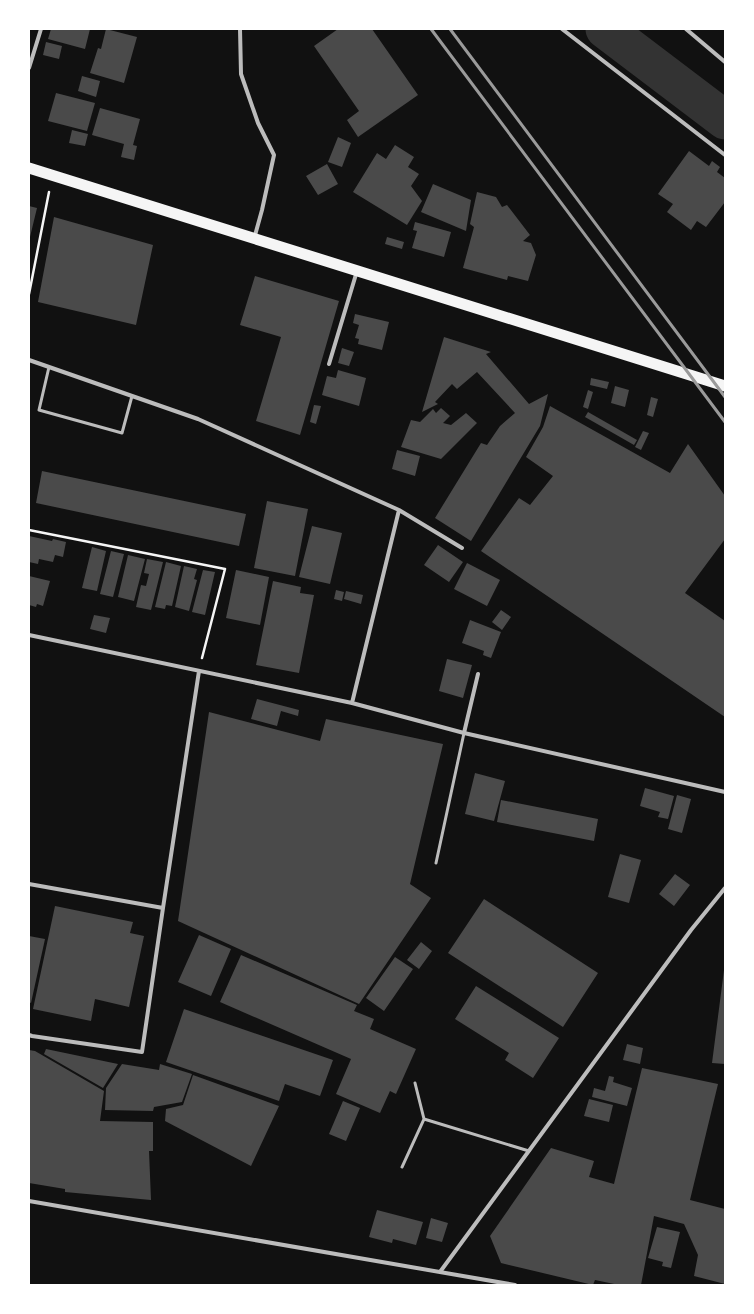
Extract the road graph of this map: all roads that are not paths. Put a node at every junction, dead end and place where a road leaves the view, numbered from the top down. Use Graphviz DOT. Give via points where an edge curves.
graph roads {
  1 [pos="41,29"];
  2 [pos="240,29"];
  3 [pos="562,29"];
  4 [pos="686,29"];
  5 [pos="725,62"];
  6 [pos="29,68"];
  7 [pos="725,155"];
  8 [pos="29,168"];
  9 [pos="254,239"];
  10 [pos="357,271"];
  11 [pos="29,360"];
  12 [pos="329,364"];
  13 [pos="49,367"];
  14 [pos="725,386"];
  15 [pos="132,396"];
  16 [pos="399,510"];
  17 [pos="462,548"];
  18 [pos="29,635"];
  19 [pos="199,671"];
  20 [pos="478,674"];
  21 [pos="352,703"];
  22 [pos="464,732"];
  23 [pos="725,792"];
  24 [pos="436,863"];
  25 [pos="29,884"];
  26 [pos="725,888"];
  27 [pos="163,908"];
  28 [pos="29,1035"];
  29 [pos="416,1083"];
  30 [pos="424,1119"];
  31 [pos="530,1151"];
  32 [pos="402,1167"];
  33 [pos="29,1201"];
  34 [pos="440,1272"];
  35 [pos="515,1285"];
  1 -- 6 [label="street"];
  2 -- 9 [label="street" via="241,74 258,123 274,155"];
  3 -- 7 [label="street"];
  4 -- 5 [label="street"];
  8 -- 9 [label="highway"];
  9 -- 10 [label="highway"];
  10 -- 12 [label="street"];
  10 -- 14 [label="highway"];
  11 -- 13 [label="street"];
  13 -- 15 [label="street"];
  13 -- 15 [label="lane" via="39,410 122,433"];
  15 -- 16 [label="street" via="198,420"];
  16 -- 17 [label="street"];
  16 -- 21 [label="street"];
  18 -- 19 [label="street"];
  19 -- 21 [label="street"];
  19 -- 27 [label="street"];
  20 -- 22 [label="street"];
  21 -- 22 [label="street"];
  22 -- 23 [label="street"];
  22 -- 24 [label="lane"];
  25 -- 27 [label="street"];
  26 -- 31 [label="street" via="691,930"];
  27 -- 28 [label="street" via="142,1052"];
  29 -- 30 [label="lane"];
  30 -- 31 [label="lane"];
  30 -- 32 [label="lane"];
  31 -- 34 [label="street"];
  33 -- 34 [label="street"];
  34 -- 35 [label="street"];
}
